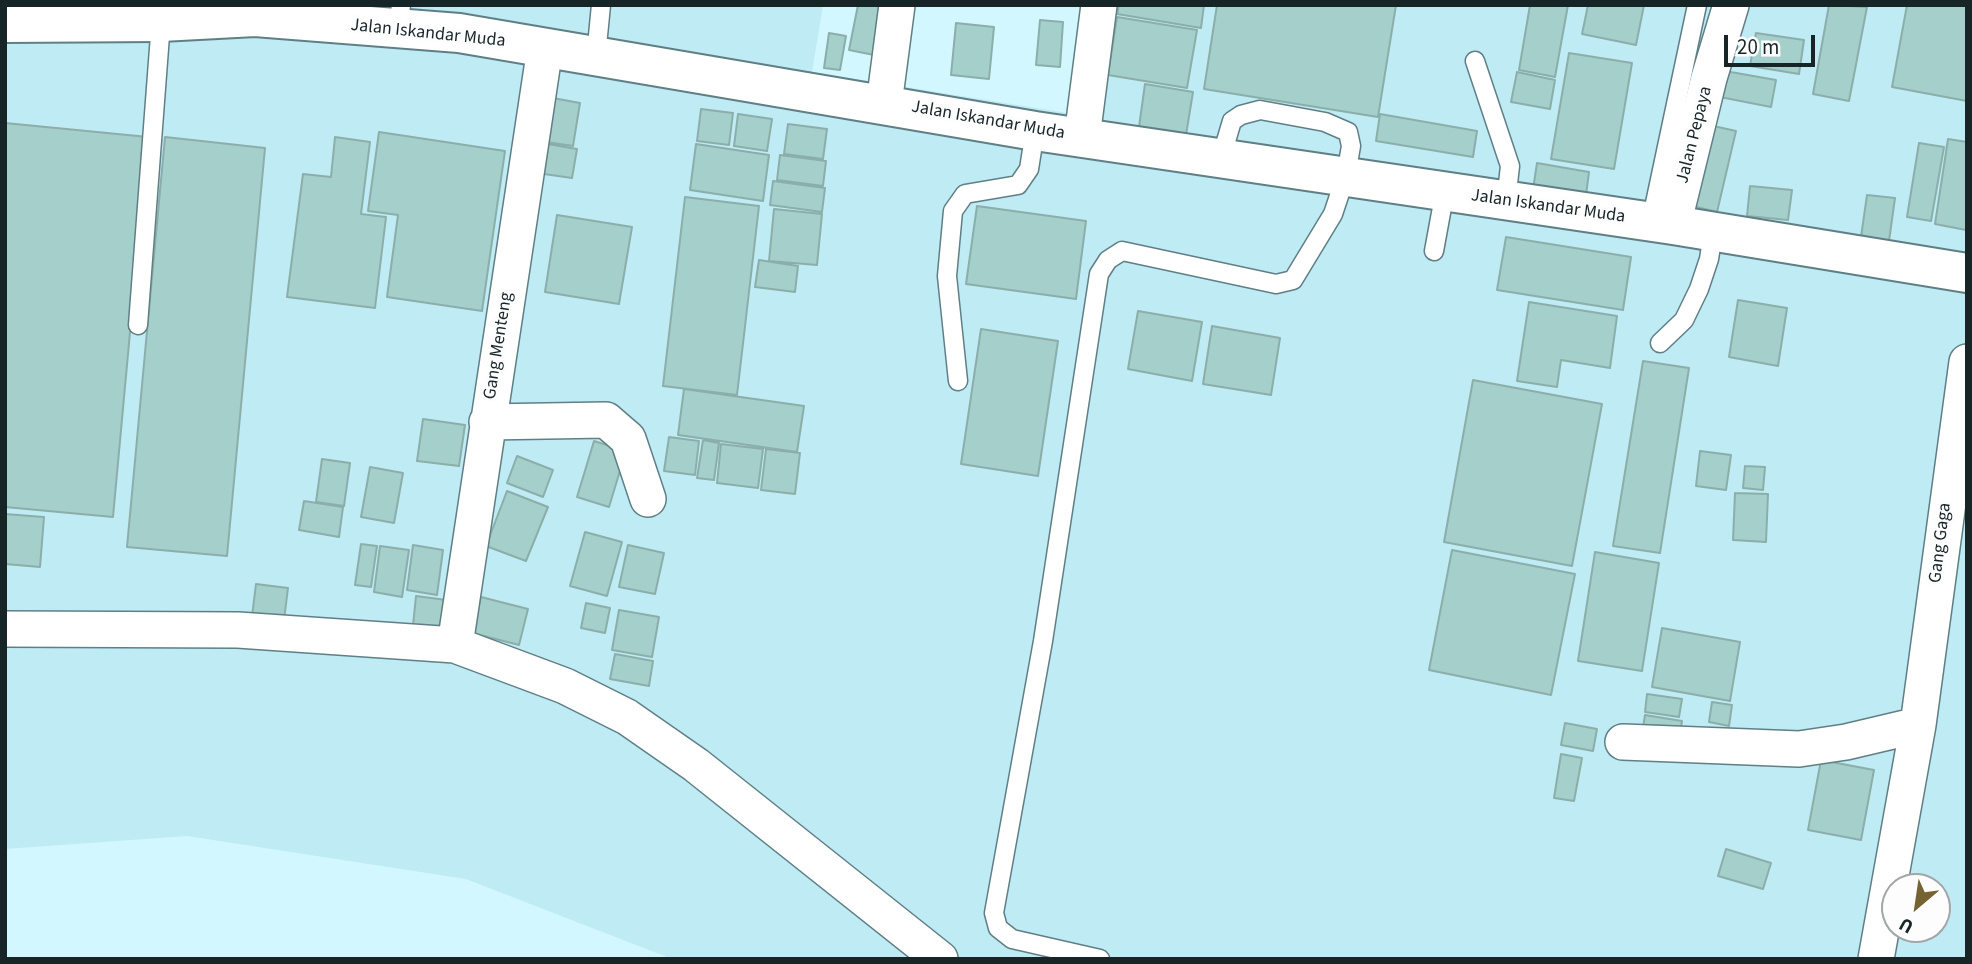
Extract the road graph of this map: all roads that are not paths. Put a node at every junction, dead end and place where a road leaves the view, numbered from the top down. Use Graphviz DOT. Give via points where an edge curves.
graph roads {
  1 [pos="601,5"];
  2 [pos="897,5"];
  3 [pos="1099,5"];
  4 [pos="1697,5"];
  5 [pos="1731,5"];
  6 [pos="256,11"];
  7 [pos="399,17"];
  8 [pos="161,22"];
  9 [pos="5,23"];
  10 [pos="545,48"];
  11 [pos="596,56"];
  12 [pos="1475,61"];
  13 [pos="884,104"];
  14 [pos="1035,131"];
  15 [pos="1082,137"];
  16 [pos="1221,158"];
  17 [pos="1346,175"];
  18 [pos="1445,191"];
  19 [pos="1506,201"];
  20 [pos="1662,223"];
  21 [pos="1713,233"];
  22 [pos="1434,251"];
  23 [pos="1967,273"];
  24 [pos="138,325"];
  25 [pos="1660,343"];
  26 [pos="1967,362"];
  27 [pos="958,381"];
  28 [pos="487,422"];
  29 [pos="648,499"];
  30 [pos="5,629"];
  31 [pos="455,645"];
  32 [pos="1918,725"];
  33 [pos="1623,742"];
  34 [pos="940,959"];
  35 [pos="1100,959"];
  36 [pos="1876,959"];
  1 -- 11 [label="lane"];
  2 -- 13 [label="street"];
  3 -- 15 [label="street"];
  4 -- 20 [label="lane"];
  5 -- 20 [label="street, Jalan Pepaya"];
  6 -- 7 [label="street, Jalan Iskandar Muda"];
  6 -- 8 [label="street, Jalan Iskandar Muda"];
  7 -- 10 [label="street, Jalan Iskandar Muda"];
  8 -- 9 [label="street, Jalan Iskandar Muda"];
  8 -- 24 [label="lane"];
  10 -- 11 [label="street, Jalan Iskandar Muda"];
  10 -- 28 [label="street, Gang Menteng"];
  11 -- 13 [label="street, Jalan Iskandar Muda"];
  12 -- 19 [label="lane" via="1510,166"];
  13 -- 14 [label="street, Jalan Iskandar Muda"];
  14 -- 15 [label="street, Jalan Iskandar Muda"];
  14 -- 27 [label="lane" via="1029,169 1018,185 965,194 953,211 947,276"];
  15 -- 16 [label="street, Jalan Iskandar Muda"];
  16 -- 17 [label="street, Jalan Iskandar Muda"];
  16 -- 17 [label="lane" via="1232,121 1260,110 1325,122 1348,132 1351,146"];
  17 -- 18 [label="street, Jalan Iskandar Muda"];
  17 -- 35 [label="lane" via="1333,214 1293,280 1276,284 1122,251 1108,260 1099,274 1043,641 993,913 998,928 1012,939"];
  18 -- 19 [label="street, Jalan Iskandar Muda"];
  18 -- 22 [label="lane"];
  19 -- 20 [label="street, Jalan Iskandar Muda"];
  20 -- 21 [label="street, Jalan Iskandar Muda"];
  21 -- 23 [label="street, Jalan Iskandar Muda"];
  21 -- 25 [label="lane" via="1709,259 1684,320"];
  26 -- 32 [label="street, Gang Gaga"];
  28 -- 29 [label="street" via="606,420 628,439"];
  28 -- 31 [label="street, Gang Menteng"];
  30 -- 31 [label="street" via="238,630"];
  31 -- 34 [label="street" via="565,686 627,717 696,765"];
  32 -- 33 [label="street" via="1799,749"];
  32 -- 36 [label="street, Gang Gaga"];
}
